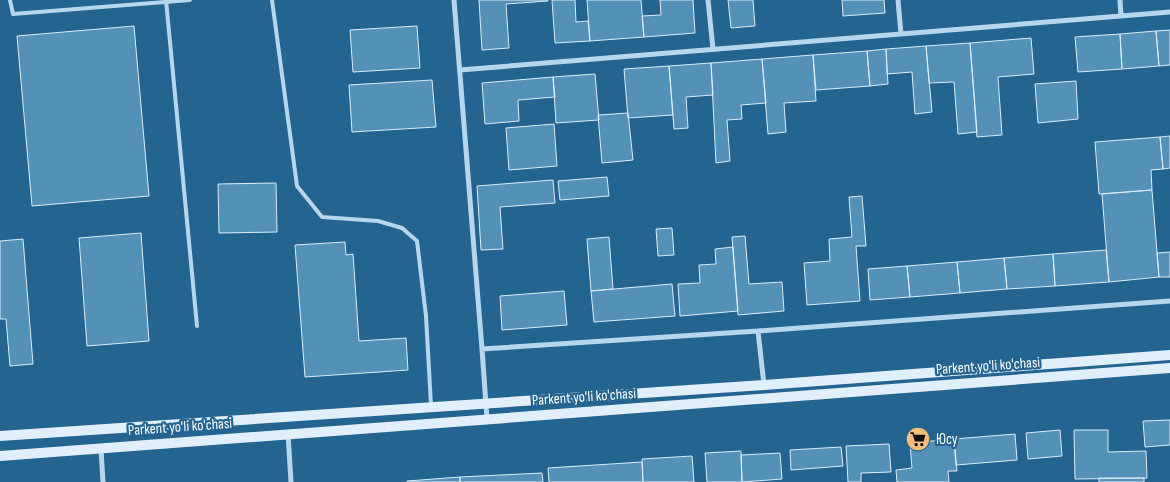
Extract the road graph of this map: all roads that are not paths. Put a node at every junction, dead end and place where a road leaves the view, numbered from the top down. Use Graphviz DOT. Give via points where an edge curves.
graph roads {
  1 [pos="10,0"];
  2 [pos="190,0"];
  3 [pos="272,0"];
  4 [pos="454,0"];
  5 [pos="708,0"];
  6 [pos="898,0"];
  7 [pos="1120,0"];
  8 [pos="166,1"];
  9 [pos="1170,12"];
  10 [pos="1122,16"];
  11 [pos="901,34"];
  12 [pos="713,49"];
  13 [pos="460,70"];
  14 [pos="1170,301"];
  15 [pos="197,326"];
  16 [pos="758,331"];
  17 [pos="482,349"];
  18 [pos="1170,355"];
  19 [pos="1170,368"];
  20 [pos="764,385"];
  21 [pos="486,404"];
  22 [pos="431,407"];
  23 [pos="487,419"];
  24 [pos="288,434"];
  25 [pos="0,436"];
  26 [pos="101,448"];
  27 [pos="0,456"];
  28 [pos="103,482"];
  29 [pos="292,482"];
  1 -- 8 [label="lane" via="14,14"];
  2 -- 8 [label="lane"];
  3 -- 22 [label="lane" via="297,186 322,217 378,221 402,228 417,241 426,316"];
  4 -- 13 [label="street"];
  5 -- 12 [label="street"];
  6 -- 11 [label="street"];
  7 -- 10 [label="street"];
  8 -- 15 [label="lane"];
  9 -- 10 [label="street"];
  10 -- 11 [label="street"];
  11 -- 12 [label="street"];
  12 -- 13 [label="street"];
  13 -- 17 [label="street"];
  14 -- 16 [label="street"];
  16 -- 17 [label="street"];
  16 -- 20 [label="street"];
  17 -- 21 [label="street"];
  18 -- 20 [label="street, Parkent yo'li ko'chasi"];
  19 -- 23 [label="street, Parkent yo'li ko'chasi"];
  20 -- 21 [label="street, Parkent yo'li ko'chasi"];
  21 -- 22 [label="street, Parkent yo'li ko'chasi"];
  21 -- 23 [label="street"];
  22 -- 25 [label="street, Parkent yo'li ko'chasi"];
  23 -- 24 [label="street, Parkent yo'li ko'chasi"];
  24 -- 26 [label="street, Parkent yo'li ko'chasi"];
  24 -- 29 [label="street"];
  26 -- 27 [label="street, Parkent yo'li ko'chasi"];
  26 -- 28 [label="street"];
}
